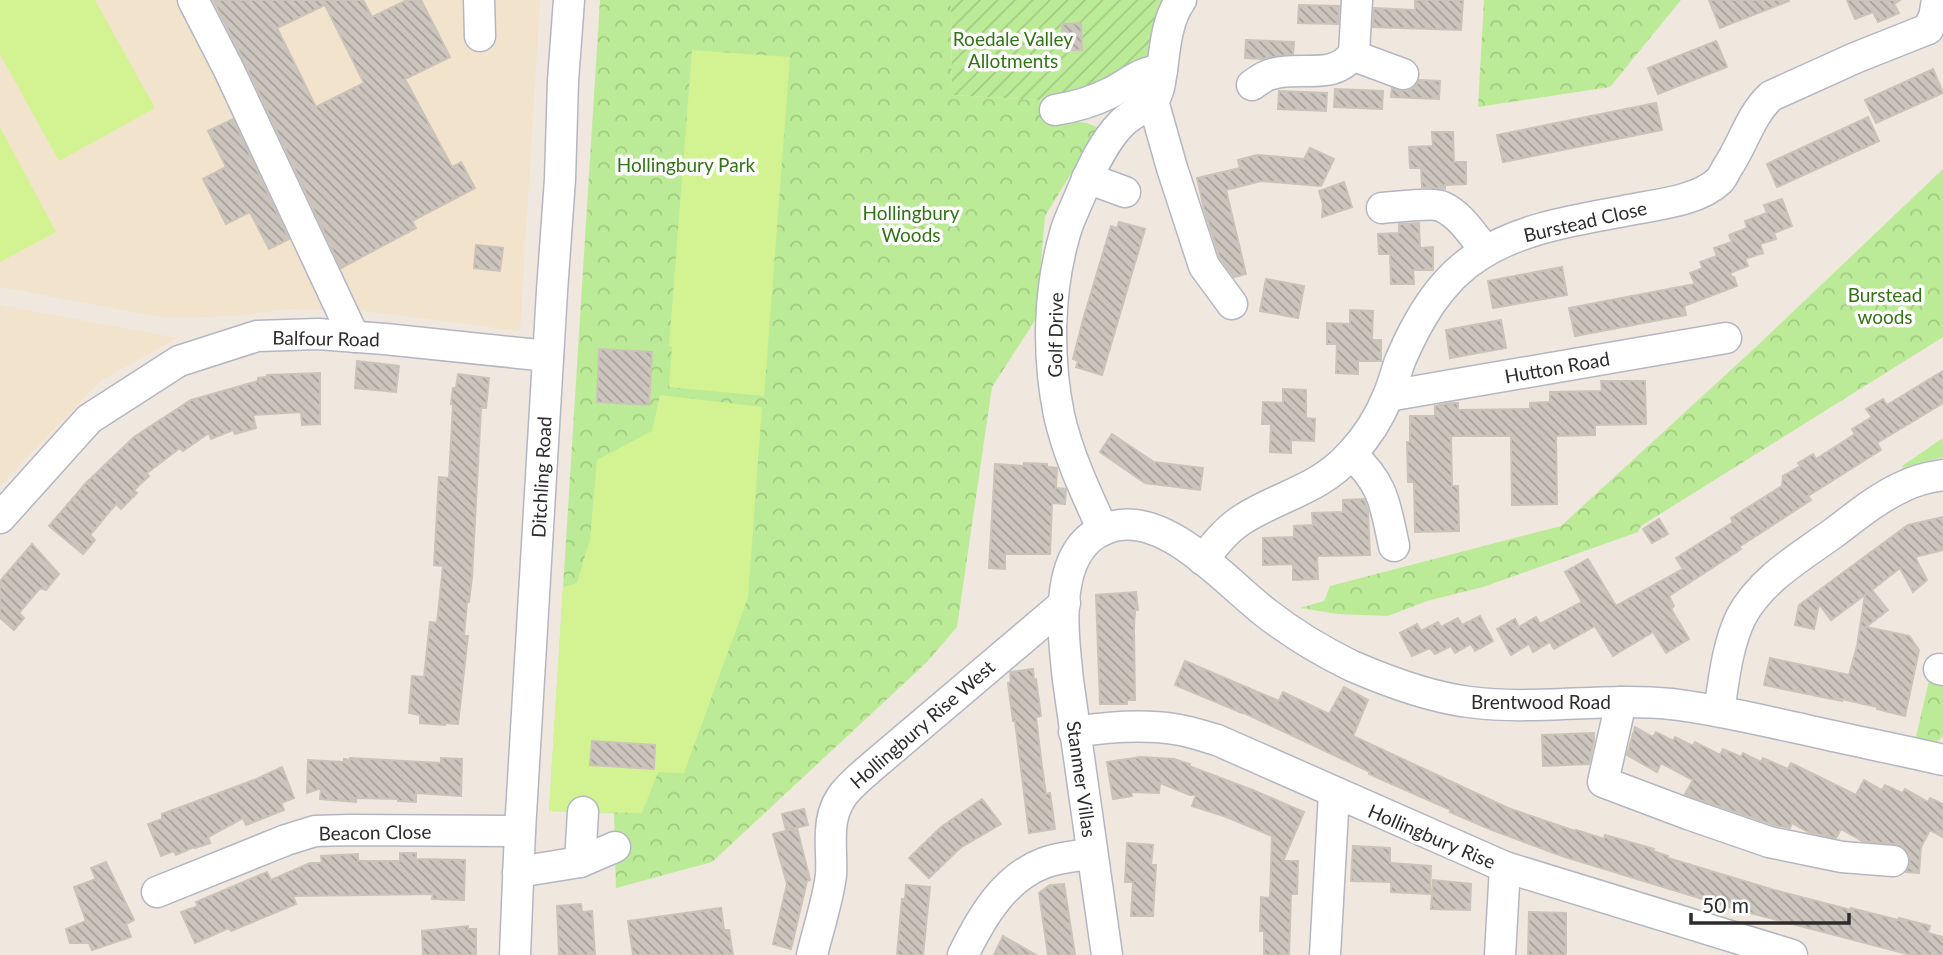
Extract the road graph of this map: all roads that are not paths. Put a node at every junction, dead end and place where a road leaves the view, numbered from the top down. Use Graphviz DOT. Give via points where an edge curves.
graph roads {
  1 [pos="193,0"];
  2 [pos="479,0"];
  3 [pos="569,0"];
  4 [pos="1181,0"];
  5 [pos="1357,0"];
  6 [pos="1937,0"];
  7 [pos="1935,34"];
  8 [pos="480,36"];
  9 [pos="1354,53"];
  10 [pos="1161,70"];
  11 [pos="1403,74"];
  12 [pos="1252,85"];
  13 [pos="1153,102"];
  14 [pos="1055,110"];
  15 [pos="1087,177"];
  16 [pos="1125,192"];
  17 [pos="1382,208"];
  18 [pos="1486,251"];
  19 [pos="1232,304"];
  20 [pos="355,337"];
  21 [pos="1726,338"];
  22 [pos="548,356"];
  23 [pos="1388,396"];
  24 [pos="1351,454"];
  25 [pos="1943,475"];
  26 [pos="0,518"];
  27 [pos="1103,530"];
  28 [pos="1394,545"];
  29 [pos="1203,560"];
  30 [pos="1065,603"];
  31 [pos="1621,702"];
  32 [pos="1719,711"];
  33 [pos="1074,732"];
  34 [pos="1943,760"];
  35 [pos="1334,793"];
  36 [pos="583,813"];
  37 [pos="520,831"];
  38 [pos="615,847"];
  39 [pos="1092,854"];
  40 [pos="1892,861"];
  41 [pos="580,862"];
  42 [pos="1505,867"];
  43 [pos="518,872"];
  44 [pos="154,894"];
  45 [pos="1783,954"];
  46 [pos="515,955"];
  47 [pos="812,955"];
  48 [pos="963,955"];
  49 [pos="1107,955"];
  50 [pos="1325,955"];
  51 [pos="1500,955"];
  1 -- 20 [label="street"];
  2 -- 8 [label="street"];
  3 -- 22 [label="street, Ditchling Road"];
  4 -- 10 [label="street" via="1168,32"];
  5 -- 9 [label="street"];
  6 -- 7 [label="street"];
  7 -- 18 [label="street, Burstead Close" via="1855,58 1771,96 1754,117 1719,181 1698,194 1562,223"];
  9 -- 11 [label="street"];
  9 -- 12 [label="street" via="1340,67 1269,74"];
  10 -- 13 [label="street"];
  10 -- 14 [label="street" via="1142,74 1094,100"];
  13 -- 15 [label="street, Golf Drive" via="1125,120"];
  13 -- 19 [label="street" via="1204,266"];
  15 -- 16 [label="street"];
  15 -- 27 [label="street, Golf Drive" via="1066,229 1055,287 1053,381 1069,452"];
  17 -- 18 [label="street" via="1443,207"];
  18 -- 23 [label="street, Burstead Close" via="1460,270 1422,315"];
  20 -- 22 [label="street, Balfour Road"];
  20 -- 26 [label="street, Balfour Road" via="257,336 179,361 89,419"];
  21 -- 23 [label="street, Hutton Road"];
  22 -- 37 [label="street, Ditchling Road"];
  23 -- 24 [label="street, Burstead Close"];
  24 -- 28 [label="street" via="1367,469 1383,496"];
  24 -- 29 [label="street, Burstead Close" via="1317,483 1238,523"];
  25 -- 32 [label="street" via="1912,482 1885,496 1791,563 1759,592 1734,634"];
  27 -- 29 [label="street, Brentwood Road" via="1140,525 1173,539"];
  27 -- 30 [label="street" via="1087,540 1071,563"];
  29 -- 31 [label="street, Brentwood Road" via="1290,631 1385,680 1471,702"];
  30 -- 33 [label="street, Stanmer Villas" via="1064,641"];
  30 -- 47 [label="street, Hollingbury Rise West" via="838,801 832,816 831,876"];
  31 -- 32 [label="street, Brentwood Road"];
  31 -- 40 [label="street" via="1603,782 1769,842 1842,857"];
  32 -- 34 [label="street, Brentwood Road"];
  33 -- 35 [label="street, Hollingbury Rise" via="1125,726 1175,729 1217,740"];
  33 -- 39 [label="street, Stanmer Villas"];
  35 -- 42 [label="street, Hollingbury Rise"];
  35 -- 50 [label="street"];
  36 -- 41 [label="street"];
  37 -- 43 [label="street, Ditchling Road"];
  37 -- 44 [label="street, Beacon Close" via="315,831"];
  38 -- 41 [label="street"];
  39 -- 48 [label="street" via="1047,861 1017,878 1003,890"];
  39 -- 49 [label="street, Stanmer Villas"];
  41 -- 43 [label="street"];
  42 -- 45 [label="street, Hollingbury Rise"];
  42 -- 51 [label="street"];
  43 -- 46 [label="street, Ditchling Road"];
}
